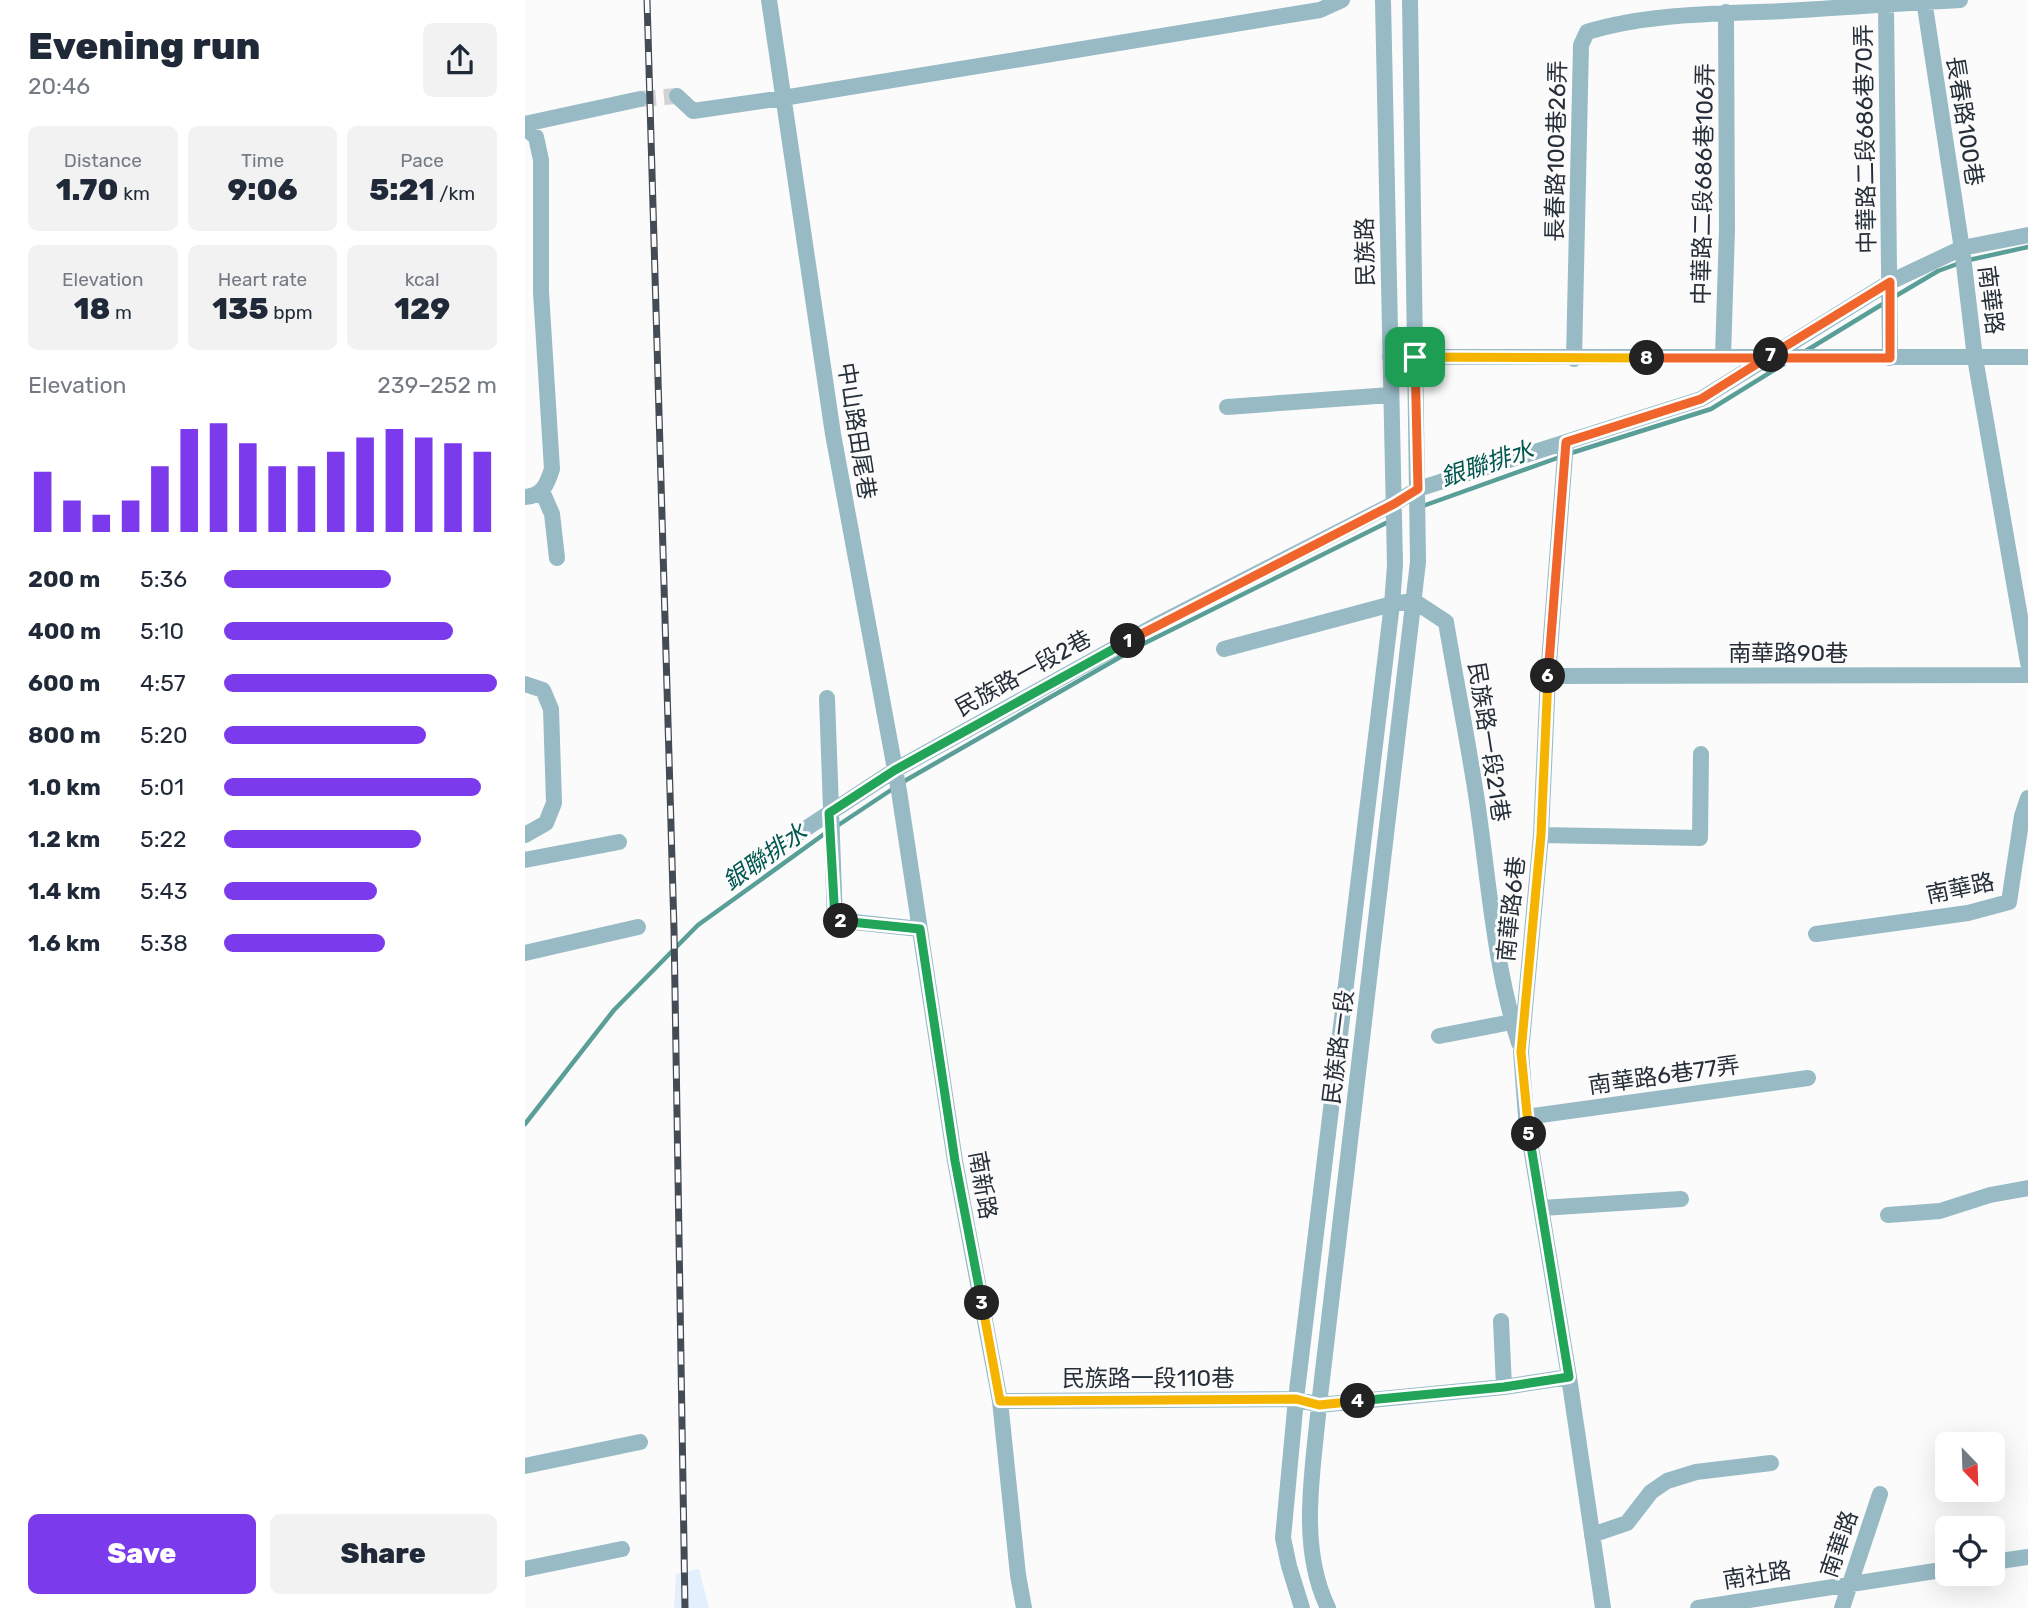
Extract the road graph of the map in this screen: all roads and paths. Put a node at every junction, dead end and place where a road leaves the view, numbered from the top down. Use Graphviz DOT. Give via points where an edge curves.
graph roads {
  1 [pos="769,0"];
  2 [pos="1342,0"];
  3 [pos="1383,0"];
  4 [pos="1410,0"];
  5 [pos="1960,0"];
  6 [pos="1924,1"];
  7 [pos="1886,4"];
  8 [pos="1726,12"];
  9 [pos="677,96"];
  10 [pos="640,99"];
  11 [pos="783,99"];
  12 [pos="525,126"];
  13 [pos="2028,235"];
  14 [pos="1963,257"];
  15 [pos="533,293"];
  16 [pos="1890,294"];
  17 [pos="2028,356"];
  18 [pos="1390,357"];
  19 [pos="1415,357"];
  20 [pos="1723,357"];
  21 [pos="1890,358"];
  22 [pos="1975,358"];
  23 [pos="1574,359"];
  24 [pos="1765,359"];
  25 [pos="1390,395"];
  26 [pos="1227,407"];
  27 [pos="1565,451"];
  28 [pos="542,491"];
  29 [pos="525,497"];
  30 [pos="1418,500"];
  31 [pos="1394,514"];
  32 [pos="557,558"];
  33 [pos="1414,601"];
  34 [pos="1392,604"];
  35 [pos="1224,649"];
  36 [pos="2028,663"];
  37 [pos="2028,675"];
  38 [pos="1548,677"];
  39 [pos="525,684"];
  40 [pos="827,698"];
  41 [pos="1375,748"];
  42 [pos="1396,752"];
  43 [pos="1702,754"];
  44 [pos="895,770"];
  45 [pos="2028,798"];
  46 [pos="829,813"];
  47 [pos="525,835"];
  48 [pos="1541,835"];
  49 [pos="619,842"];
  50 [pos="525,860"];
  51 [pos="735,875"];
  52 [pos="638,927"];
  53 [pos="920,929"];
  54 [pos="1816,934"];
  55 [pos="525,953"];
  56 [pos="1512,1022"];
  57 [pos="1439,1035"];
  58 [pos="1521,1052"];
  59 [pos="1808,1078"];
  60 [pos="1526,1117"];
  61 [pos="2028,1188"];
  62 [pos="1681,1199"];
  63 [pos="1542,1208"];
  64 [pos="1888,1215"];
  65 [pos="1501,1321"];
  66 [pos="1569,1377"];
  67 [pos="1504,1387"];
  68 [pos="1296,1399"];
  69 [pos="1000,1401"];
  70 [pos="1319,1405"];
  71 [pos="641,1442"];
  72 [pos="1771,1462"];
  73 [pos="525,1466"];
  74 [pos="1880,1494"];
  75 [pos="1593,1535"];
  76 [pos="622,1549"];
  77 [pos="2028,1557"];
  78 [pos="2005,1560"];
  79 [pos="525,1569"];
  80 [pos="1935,1571"];
  81 [pos="1849,1583"];
  82 [pos="1024,1608"];
  83 [pos="1302,1608"];
  84 [pos="1328,1608"];
  85 [pos="1603,1608"];
  86 [pos="1698,1608"];
  87 [pos="1842,1608"];
  1 -- 11 [label="street, 中山路田尾巷"];
  2 -- 11 [label="street" via="1320,10"];
  3 -- 18 [label="street, 民族路"];
  4 -- 19 [label="street"];
  5 -- 6 [label="street"];
  6 -- 7 [label="street, 長春路100巷26弄"];
  6 -- 14 [label="street, 長春路100巷"];
  7 -- 8 [label="street, 長春路100巷26弄"];
  7 -- 16 [label="street, 中華路二段686巷70弄"];
  8 -- 20 [label="street, 中華路二段686巷106弄"];
  8 -- 23 [label="street, 長春路100巷26弄" via="1607,25 1587,32 1581,45"];
  9 -- 11 [label="street" via="694,111"];
  10 -- 12 [label="street"];
  11 -- 44 [label="street, 中山路田尾巷" via="833,434"];
  12 -- 15 [label="street" via="535,137 541,160"];
  13 -- 14 [label="street, 民族路一段2巷"];
  14 -- 16 [label="street, 民族路一段2巷"];
  14 -- 22 [label="street, 南華路"];
  15 -- 28 [label="street" via="552,470"];
  16 -- 21 [label="street, 中華路二段686巷70弄"];
  16 -- 24 [label="street, 民族路一段2巷"];
  17 -- 22 [label="street, 南華路"];
  18 -- 19 [label="street, 南華路"];
  18 -- 25 [label="street, 民族路"];
  19 -- 23 [label="street, 南華路"];
  19 -- 30 [label="street"];
  20 -- 23 [label="street, 南華路"];
  20 -- 24 [label="street, 南華路"];
  21 -- 22 [label="street, 南華路"];
  21 -- 24 [label="street, 南華路"];
  22 -- 36 [label="street, 南華路"];
  24 -- 27 [label="street, 民族路一段2巷" via="1701,399"];
  25 -- 26 [label="street"];
  25 -- 31 [label="street, 民族路"];
  27 -- 30 [label="street, 民族路一段2巷"];
  27 -- 38 [label="street, 南華路6巷"];
  28 -- 29 [label="street"];
  28 -- 32 [label="street" via="552,514"];
  30 -- 31 [label="street, 民族路一段2巷"];
  30 -- 33 [label="street, 民族路一段"];
  31 -- 34 [label="street, 民族路一段"];
  31 -- 44 [label="street, 民族路一段2巷" via="1160,623"];
  33 -- 34 [label="street"];
  33 -- 42 [label="street, 民族路一段"];
  33 -- 56 [label="street, 民族路一段21巷" via="1446,622"];
  34 -- 35 [label="street"];
  34 -- 41 [label="street, 民族路一段"];
  37 -- 38 [label="street, 南華路90巷"];
  38 -- 48 [label="street, 南華路6巷"];
  39 -- 47 [label="street" via="543,690 551,709 554,803 546,822"];
  40 -- 46 [label="street"];
  41 -- 42 [label="street"];
  41 -- 68 [label="street, 民族路一段"];
  42 -- 70 [label="street, 民族路一段"];
  43 -- 48 [label="street" via="1700,838"];
  44 -- 46 [label="street, 民族路一段2巷"];
  44 -- 53 [label="street, 南新路"];
  45 -- 54 [label="street, 南華路" via="2009,902 1968,913"];
  46 -- 51 [label="street, 民族路一段2巷"];
  46 -- 53 [label="street" via="835,920"];
  48 -- 58 [label="street, 南華路6巷"];
  49 -- 50 [label="street"];
  52 -- 55 [label="street"];
  53 -- 69 [label="street, 南新路" via="955,1161"];
  56 -- 57 [label="street"];
  56 -- 58 [label="street, 民族路一段21巷"];
  58 -- 60 [label="street, 南華路6巷"];
  59 -- 60 [label="street, 南華路6巷77弄"];
  60 -- 63 [label="street, 南華路6巷"];
  61 -- 64 [label="street" via="1940,1211"];
  62 -- 63 [label="street"];
  63 -- 66 [label="street, 南華路6巷"];
  65 -- 67 [label="street"];
  66 -- 67 [label="street"];
  66 -- 75 [label="street, 南華路6巷"];
  67 -- 70 [label="street"];
  68 -- 69 [label="street, 民族路一段110巷"];
  68 -- 70 [label="street, 民族路一段110巷"];
  68 -- 83 [label="street, 民族路一段" via="1283,1538"];
  69 -- 82 [label="street, 南新路"];
  70 -- 84 [label="street, 民族路一段" via="1309,1512 1317,1586"];
  71 -- 73 [label="street"];
  72 -- 75 [label="street" via="1696,1472 1667,1481 1651,1492 1627,1522"];
  74 -- 81 [label="street, 南華路"];
  75 -- 85 [label="street, 南華路6巷"];
  76 -- 79 [label="street"];
  77 -- 78 [label="street"];
  80 -- 81 [label="street, 南社路"];
  81 -- 86 [label="street, 南社路"];
  81 -- 87 [label="street, 南華路"];
}
